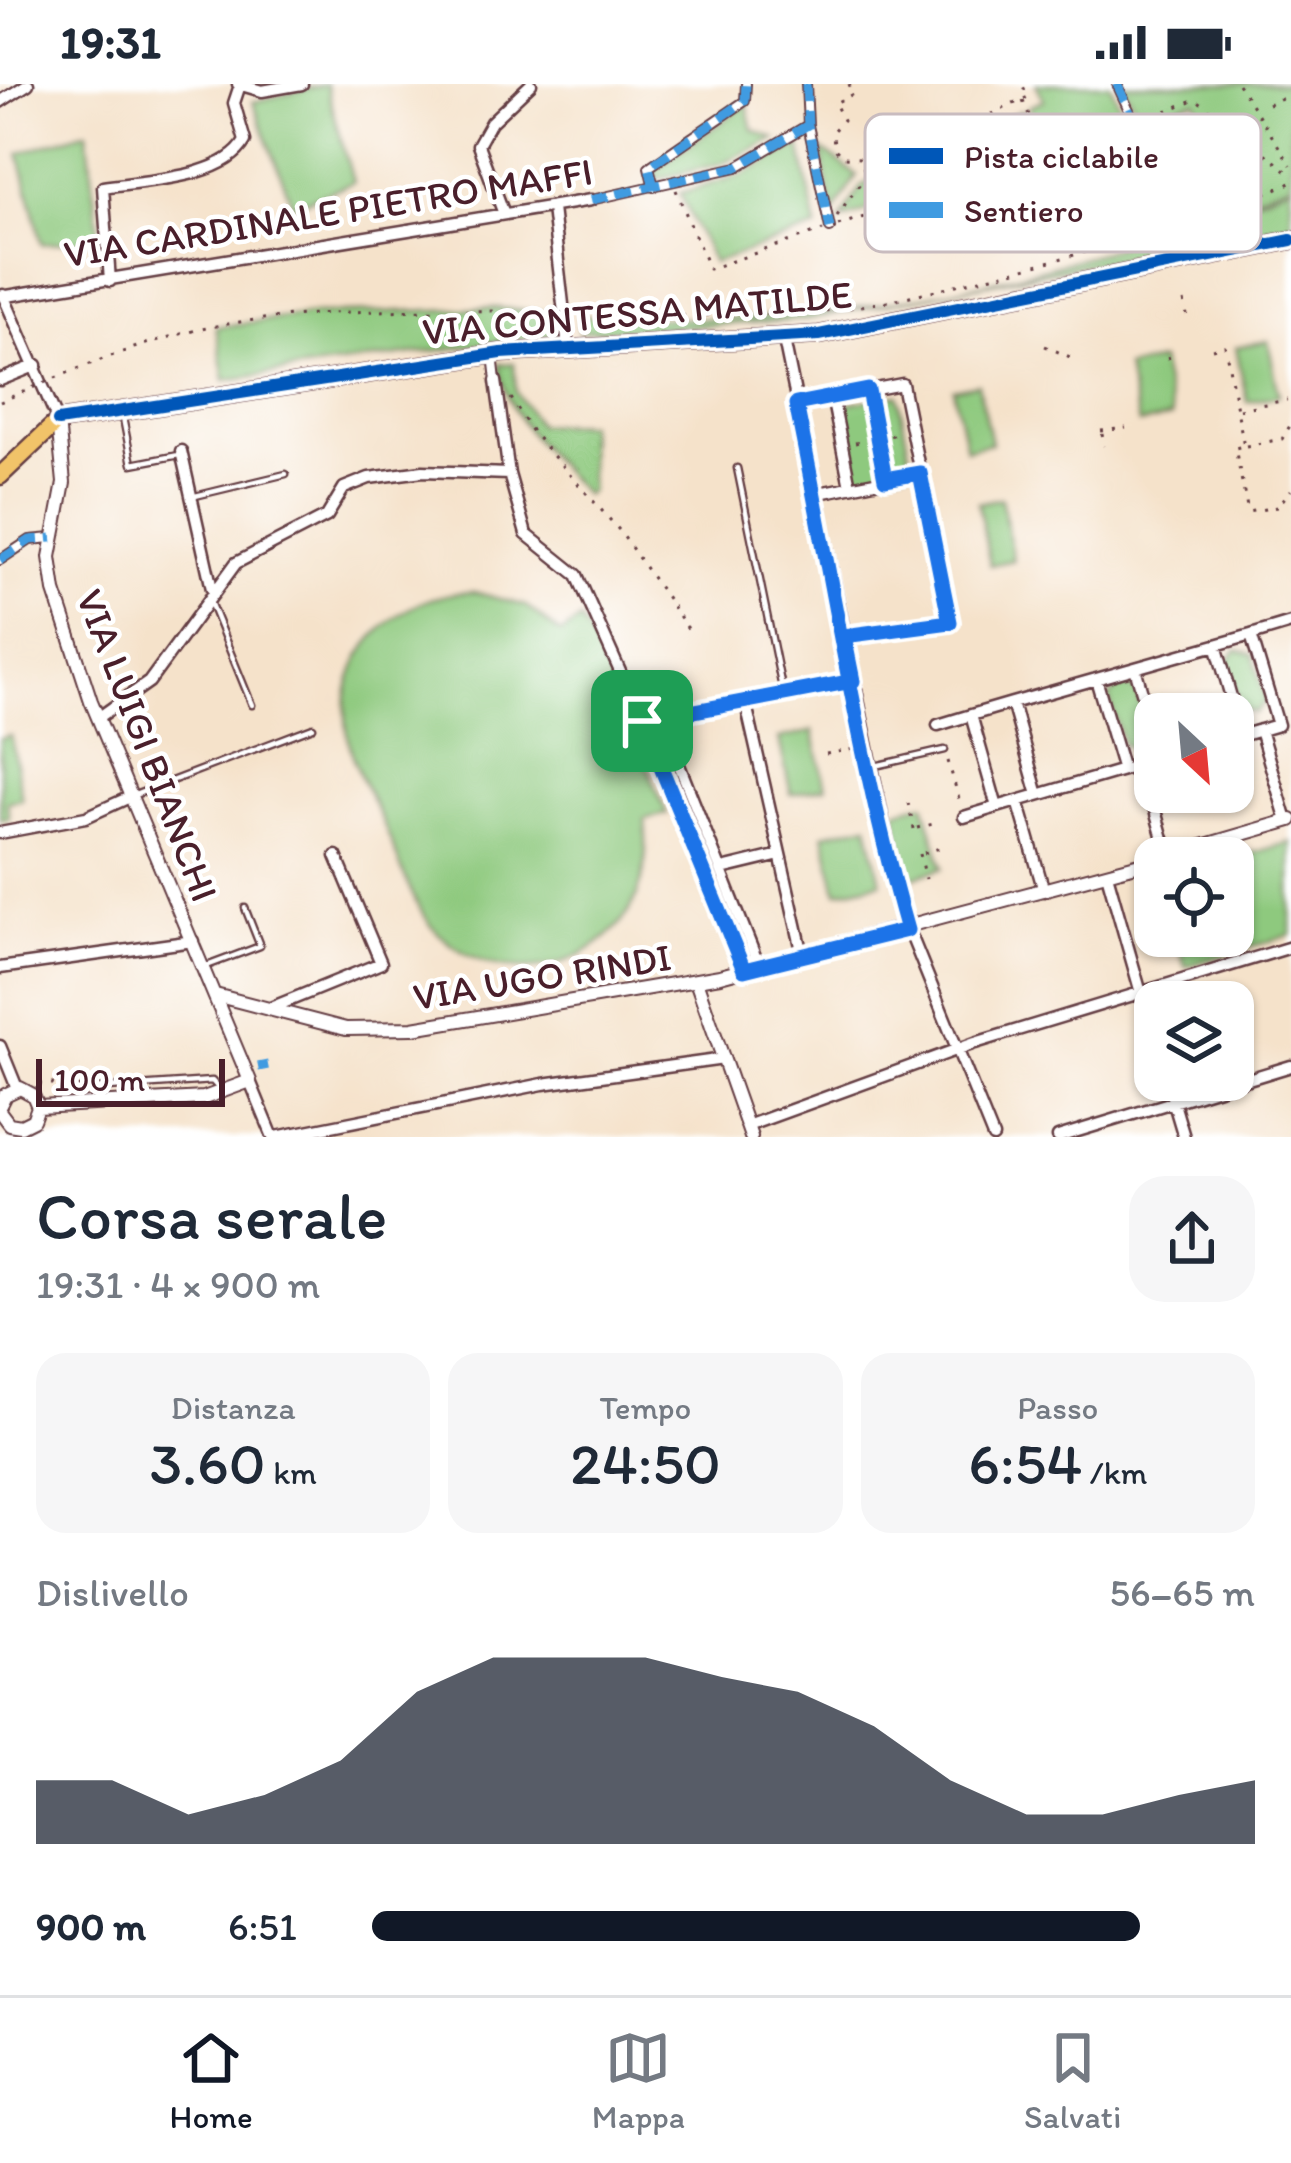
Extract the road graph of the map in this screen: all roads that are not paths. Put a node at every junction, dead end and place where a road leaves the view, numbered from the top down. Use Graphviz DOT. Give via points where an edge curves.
graph roads {
  1 [pos="28,84"];
  2 [pos="302,84"];
  3 [pos="531,84"];
  4 [pos="746,84"];
  5 [pos="806,84"];
  6 [pos="1117,84"];
  7 [pos="239,85"];
  8 [pos="0,102"];
  9 [pos="1131,114"];
  10 [pos="808,125"];
  11 [pos="656,186"];
  12 [pos="591,200"];
  13 [pos="552,208"];
  14 [pos="504,214"];
  15 [pos="830,228"];
  16 [pos="1291,240"];
  17 [pos="1261,246"];
  18 [pos="1230,252"];
  19 [pos="110,281"];
  20 [pos="3,295"];
  21 [pos="784,340"];
  22 [pos="568,348"];
  23 [pos="493,354"];
  24 [pos="37,365"];
  25 [pos="0,380"];
  26 [pos="496,381"];
  27 [pos="832,397"];
  28 [pos="796,404"];
  29 [pos="122,412"];
  30 [pos="58,422"];
  31 [pos="180,453"];
  32 [pos="737,468"];
  33 [pos="920,473"];
  34 [pos="286,474"];
  35 [pos="509,474"];
  36 [pos="0,476"];
  37 [pos="850,486"];
  38 [pos="814,494"];
  39 [pos="191,497"];
  40 [pos="52,538"];
  41 [pos="0,560"];
  42 [pos="210,593"];
  43 [pos="1291,623"];
  44 [pos="1251,635"];
  45 [pos="844,636"];
  46 [pos="1216,645"];
  47 [pos="1135,668"];
  48 [pos="1096,679"];
  49 [pos="853,681"];
  50 [pos="783,693"];
  51 [pos="1142,693"];
  52 [pos="1227,693"];
  53 [pos="745,700"];
  54 [pos="1012,704"];
  55 [pos="252,705"];
  56 [pos="970,715"];
  57 [pos="660,717"];
  58 [pos="98,718"];
  59 [pos="642,721"];
  60 [pos="1284,723"];
  61 [pos="938,724"];
  62 [pos="313,727"];
  63 [pos="1260,730"];
  64 [pos="1254,732"];
  65 [pos="945,750"];
  66 [pos="870,767"];
  67 [pos="1134,767"];
  68 [pos="1124,770"];
  69 [pos="1038,795"];
  70 [pos="132,796"];
  71 [pos="1018,801"];
  72 [pos="998,807"];
  73 [pos="964,817"];
  74 [pos="1289,820"];
  75 [pos="0,833"];
  76 [pos="1232,837"];
  77 [pos="780,855"];
  78 [pos="337,856"];
  79 [pos="1134,866"];
  80 [pos="722,869"];
  81 [pos="1107,874"];
  82 [pos="1045,891"];
  83 [pos="244,908"];
  84 [pos="907,930"];
  85 [pos="193,941"];
  86 [pos="1291,947"];
  87 [pos="803,955"];
  88 [pos="759,966"];
  89 [pos="204,967"];
  90 [pos="0,968"];
  91 [pos="744,970"];
  92 [pos="696,981"];
  93 [pos="1136,981"];
  94 [pos="1176,981"];
  95 [pos="1134,994"];
  96 [pos="215,995"];
  97 [pos="274,1007"];
  98 [pos="0,1046"];
  99 [pos="957,1049"];
  100 [pos="724,1059"];
  101 [pos="1291,1066"];
  102 [pos="250,1081"];
  103 [pos="112,1087"];
  104 [pos="16,1088"];
  105 [pos="63,1091"];
  106 [pos="222,1093"];
  107 [pos="1173,1102"];
  108 [pos="113,1104"];
  109 [pos="38,1107"];
  110 [pos="0,1108"];
  111 [pos="749,1131"];
  112 [pos="19,1132"];
  113 [pos="1075,1134"];
  114 [pos="274,1137"];
  115 [pos="993,1137"];
  116 [pos="1058,1137"];
  117 [pos="1184,1137"];
  1 -- 8 [label="street"];
  2 -- 7 [label="street" via="262,91"];
  3 -- 14 [label="street" via="480,138"];
  4 -- 11 [label="street" via="746,101 650,167"];
  5 -- 10 [label="street"];
  6 -- 9 [label="street"];
  7 -- 19 [label="street" via="234,103 245,141 233,156 104,187"];
  10 -- 11 [label="street, VIA CARDINALE PIETRO MAFFI" via="737,167"];
  10 -- 15 [label="street"];
  11 -- 12 [label="street, VIA CARDINALE PIETRO MAFFI"];
  12 -- 13 [label="street, VIA CARDINALE PIETRO MAFFI"];
  13 -- 14 [label="street, VIA CARDINALE PIETRO MAFFI"];
  13 -- 22 [label="street"];
  14 -- 19 [label="street, VIA CARDINALE PIETRO MAFFI"];
  16 -- 17 [label="main road, VIA CONTESSA MATILDE"];
  18 -- 21 [label="main road, VIA CONTESSA MATILDE"];
  19 -- 20 [label="street, VIA CARDINALE PIETRO MAFFI"];
  20 -- 24 [label="street"];
  21 -- 22 [label="main road, VIA CONTESSA MATILDE"];
  21 -- 28 [label="street"];
  22 -- 23 [label="main road, VIA CONTESSA MATILDE"];
  23 -- 26 [label="street"];
  23 -- 29 [label="main road, VIA CONTESSA MATILDE"];
  24 -- 25 [label="street"];
  24 -- 30 [label="street"];
  26 -- 35 [label="street"];
  27 -- 28 [label="street"];
  27 -- 33 [label="street" via="902,383"];
  27 -- 37 [label="street"];
  28 -- 38 [label="street"];
  29 -- 30 [label="main road, VIA CONTESSA MATILDE"];
  29 -- 31 [label="lane" via="132,464"];
  30 -- 36 [label="main road"];
  30 -- 40 [label="street, VIA LUIGI BIANCHI" via="64,483"];
  31 -- 39 [label="street"];
  32 -- 50 [label="lane"];
  33 -- 37 [label="street"];
  33 -- 45 [label="street" via="950,622"];
  34 -- 39 [label="lane"];
  35 -- 42 [label="street" via="423,471 357,482 327,516 243,558"];
  35 -- 59 [label="street" via="526,534 577,575"];
  37 -- 38 [label="street"];
  38 -- 45 [label="street"];
  39 -- 42 [label="street"];
  40 -- 41 [label="street" via="30,540"];
  40 -- 58 [label="street, VIA LUIGI BIANCHI" via="55,591"];
  42 -- 55 [label="lane"];
  42 -- 58 [label="street" via="149,682"];
  43 -- 44 [label="street"];
  44 -- 46 [label="street"];
  44 -- 60 [label="street"];
  45 -- 49 [label="street"];
  46 -- 47 [label="street"];
  46 -- 52 [label="street"];
  47 -- 48 [label="street"];
  47 -- 51 [label="street"];
  48 -- 54 [label="street"];
  48 -- 68 [label="street"];
  49 -- 50 [label="street"];
  49 -- 66 [label="street"];
  50 -- 53 [label="street"];
  53 -- 57 [label="street"];
  53 -- 77 [label="street"];
  54 -- 56 [label="street"];
  54 -- 69 [label="street"];
  56 -- 61 [label="street"];
  56 -- 72 [label="street"];
  57 -- 59 [label="street"];
  57 -- 80 [label="street"];
  58 -- 70 [label="street, VIA LUIGI BIANCHI"];
  59 -- 91 [label="street"];
  60 -- 63 [label="street"];
  62 -- 70 [label="lane"];
  63 -- 64 [label="street"];
  63 -- 74 [label="street"];
  65 -- 66 [label="lane"];
  66 -- 84 [label="street"];
  67 -- 68 [label="street"];
  68 -- 69 [label="street"];
  69 -- 71 [label="street"];
  70 -- 75 [label="street" via="86,817"];
  70 -- 85 [label="street, VIA LUIGI BIANCHI"];
  71 -- 72 [label="street"];
  71 -- 82 [label="street"];
  72 -- 73 [label="street"];
  74 -- 76 [label="street, VIA UGO RINDI"];
  77 -- 80 [label="street"];
  77 -- 87 [label="street"];
  78 -- 97 [label="street" via="381,963"];
  79 -- 81 [label="street, VIA UGO RINDI"];
  80 -- 88 [label="street"];
  81 -- 82 [label="street, VIA UGO RINDI"];
  81 -- 93 [label="street"];
  82 -- 84 [label="street, VIA UGO RINDI"];
  83 -- 89 [label="lane" via="260,946"];
  84 -- 87 [label="street, VIA UGO RINDI"];
  84 -- 99 [label="street"];
  85 -- 89 [label="street, VIA LUIGI BIANCHI"];
  85 -- 90 [label="street"];
  86 -- 94 [label="street"];
  87 -- 88 [label="street, VIA UGO RINDI"];
  88 -- 91 [label="street, VIA UGO RINDI"];
  89 -- 96 [label="street, VIA LUIGI BIANCHI"];
  91 -- 92 [label="street, VIA UGO RINDI"];
  92 -- 97 [label="street, VIA UGO RINDI" via="388,1030 346,1029"];
  92 -- 100 [label="street"];
  95 -- 99 [label="street"];
  96 -- 97 [label="street, VIA UGO RINDI"];
  96 -- 102 [label="street, VIA LUIGI BIANCHI"];
  98 -- 104 [label="street"];
  99 -- 111 [label="street"];
  99 -- 115 [label="street"];
  100 -- 111 [label="street"];
  100 -- 114 [label="street" via="543,1084"];
  101 -- 107 [label="street"];
  102 -- 106 [label="street"];
  102 -- 114 [label="street"];
  103 -- 105 [label="lane"];
  103 -- 106 [label="lane" via="212,1081"];
  103 -- 108 [label="lane"];
  104 -- 109 [label="street"];
  104 -- 110 [label="street"];
  106 -- 108 [label="street"];
  107 -- 113 [label="street"];
  107 -- 117 [label="street"];
  108 -- 109 [label="street"];
  109 -- 112 [label="street"];
  110 -- 112 [label="street"];
  113 -- 116 [label="street"];
}
